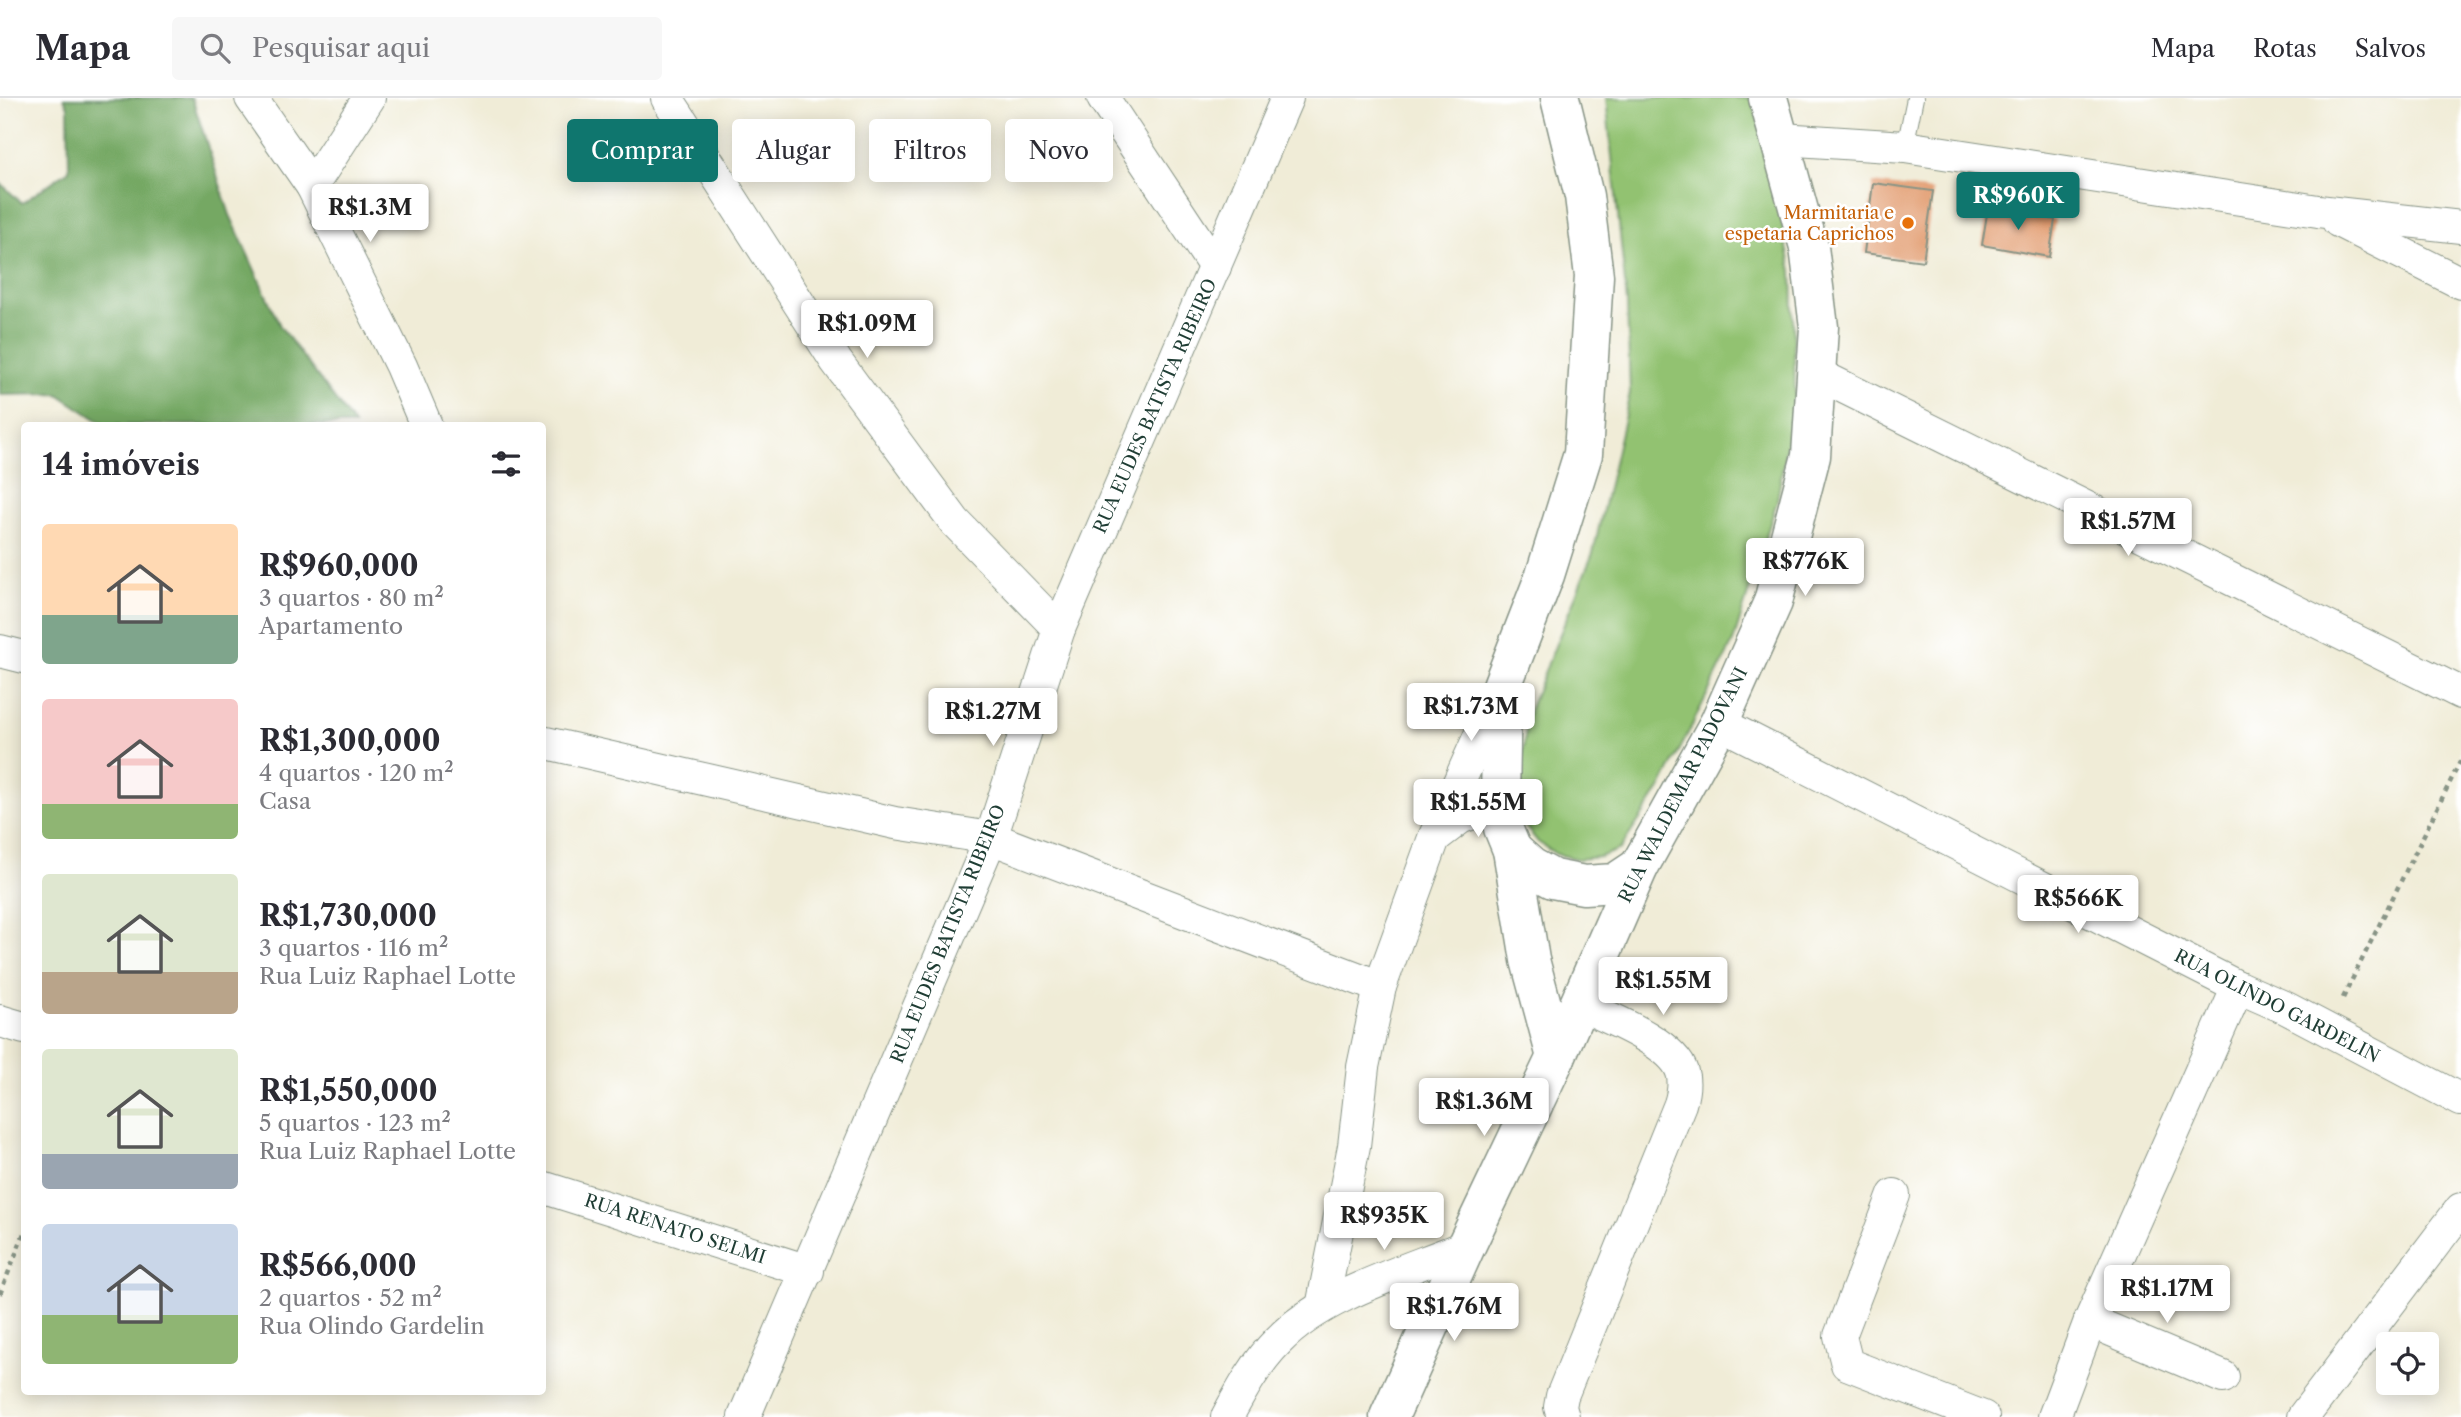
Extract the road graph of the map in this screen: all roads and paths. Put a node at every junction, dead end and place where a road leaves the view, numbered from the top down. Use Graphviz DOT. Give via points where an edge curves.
graph roads {
  1 [pos="251,98"];
  2 [pos="369,98"];
  3 [pos="667,98"];
  4 [pos="1103,98"];
  5 [pos="1287,98"];
  6 [pos="1768,98"];
  7 [pos="1915,98"];
  8 [pos="1564,102"];
  9 [pos="1781,139"];
  10 [pos="1905,148"];
  11 [pos="312,186"];
  12 [pos="2318,211"];
  13 [pos="2461,228"];
  14 [pos="1215,267"];
  15 [pos="2461,283"];
  16 [pos="1817,374"];
  17 [pos="425,422"];
  18 [pos="1059,629"];
  19 [pos="0,651"];
  20 [pos="21,656"];
  21 [pos="1502,686"];
  22 [pos="2461,693"];
  23 [pos="1719,723"];
  24 [pos="546,743"];
  25 [pos="2461,760"];
  26 [pos="1500,802"];
  27 [pos="991,838"];
  28 [pos="1434,838"];
  29 [pos="1512,850"];
  30 [pos="1639,867"];
  31 [pos="1380,987"];
  32 [pos="2238,987"];
  33 [pos="1579,1004"];
  34 [pos="0,1021"];
  35 [pos="21,1027"];
  36 [pos="2328,1030"];
  37 [pos="1556,1057"];
  38 [pos="2461,1100"];
  39 [pos="546,1188"];
  40 [pos="1894,1195"];
  41 [pos="2461,1209"];
  42 [pos="21,1241"];
  43 [pos="1466,1246"];
  44 [pos="808,1271"];
  45 [pos="0,1294"];
  46 [pos="1322,1307"];
  47 [pos="2091,1321"];
  48 [pos="2223,1377"];
  49 [pos="744,1417"];
  50 [pos="1227,1417"];
  51 [pos="1389,1417"];
  52 [pos="1563,1417"];
  53 [pos="1983,1417"];
  54 [pos="2054,1417"];
  55 [pos="2303,1417"];
  1 -- 11 [label="street"];
  2 -- 11 [label="street"];
  3 -- 18 [label="street" via="836,361 947,512"];
  4 -- 14 [label="street"];
  5 -- 14 [label="street, RUA EUDES BATISTA RIBEIRO"];
  6 -- 9 [label="street, RUA WALDEMAR PADOVANI"];
  7 -- 10 [label="lane"];
  8 -- 21 [label="street" via="1584,196 1594,276 1583,454 1545,575"];
  9 -- 10 [label="street"];
  9 -- 16 [label="street, RUA WALDEMAR PADOVANI" via="1809,247 1819,327"];
  10 -- 12 [label="street"];
  11 -- 17 [label="street"];
  12 -- 13 [label="street"];
  12 -- 15 [label="street"];
  14 -- 18 [label="street, RUA EUDES BATISTA RIBEIRO"];
  16 -- 22 [label="street"];
  16 -- 23 [label="street, RUA WALDEMAR PADOVANI" via="1811,456 1773,602"];
  18 -- 27 [label="street, RUA EUDES BATISTA RIBEIRO"];
  19 -- 20 [label="street"];
  21 -- 26 [label="street"];
  21 -- 28 [label="street"];
  23 -- 30 [label="street, RUA WALDEMAR PADOVANI"];
  23 -- 32 [label="street, RUA OLINDO GARDELIN"];
  24 -- 27 [label="street" via="895,823"];
  25 -- 36 [label="path"];
  26 -- 28 [label="street" via="1460,818"];
  26 -- 29 [label="street"];
  27 -- 31 [label="street"];
  27 -- 44 [label="street, RUA EUDES BATISTA RIBEIRO"];
  28 -- 31 [label="street"];
  29 -- 30 [label="street" via="1553,879 1584,885 1615,883"];
  29 -- 37 [label="street" via="1530,960"];
  30 -- 33 [label="street, RUA WALDEMAR PADOVANI"];
  31 -- 46 [label="street"];
  32 -- 36 [label="street, RUA OLINDO GARDELIN"];
  32 -- 47 [label="street"];
  33 -- 37 [label="street, RUA WALDEMAR PADOVANI"];
  33 -- 52 [label="street" via="1646,1037 1674,1057 1684,1082 1680,1104 1562,1396"];
  34 -- 35 [label="street"];
  36 -- 38 [label="street, RUA OLINDO GARDELIN"];
  37 -- 43 [label="street, RUA WALDEMAR PADOVANI"];
  39 -- 44 [label="street, RUA RENATO SELMI"];
  40 -- 53 [label="street" via="1840,1336 1847,1364"];
  41 -- 55 [label="street"];
  42 -- 45 [label="path"];
  43 -- 46 [label="street"];
  43 -- 51 [label="street, RUA WALDEMAR PADOVANI"];
  44 -- 49 [label="street, RUA EUDES BATISTA RIBEIRO"];
  46 -- 50 [label="street" via="1279,1340 1257,1366"];
  47 -- 48 [label="street"];
  47 -- 54 [label="street"];
}
